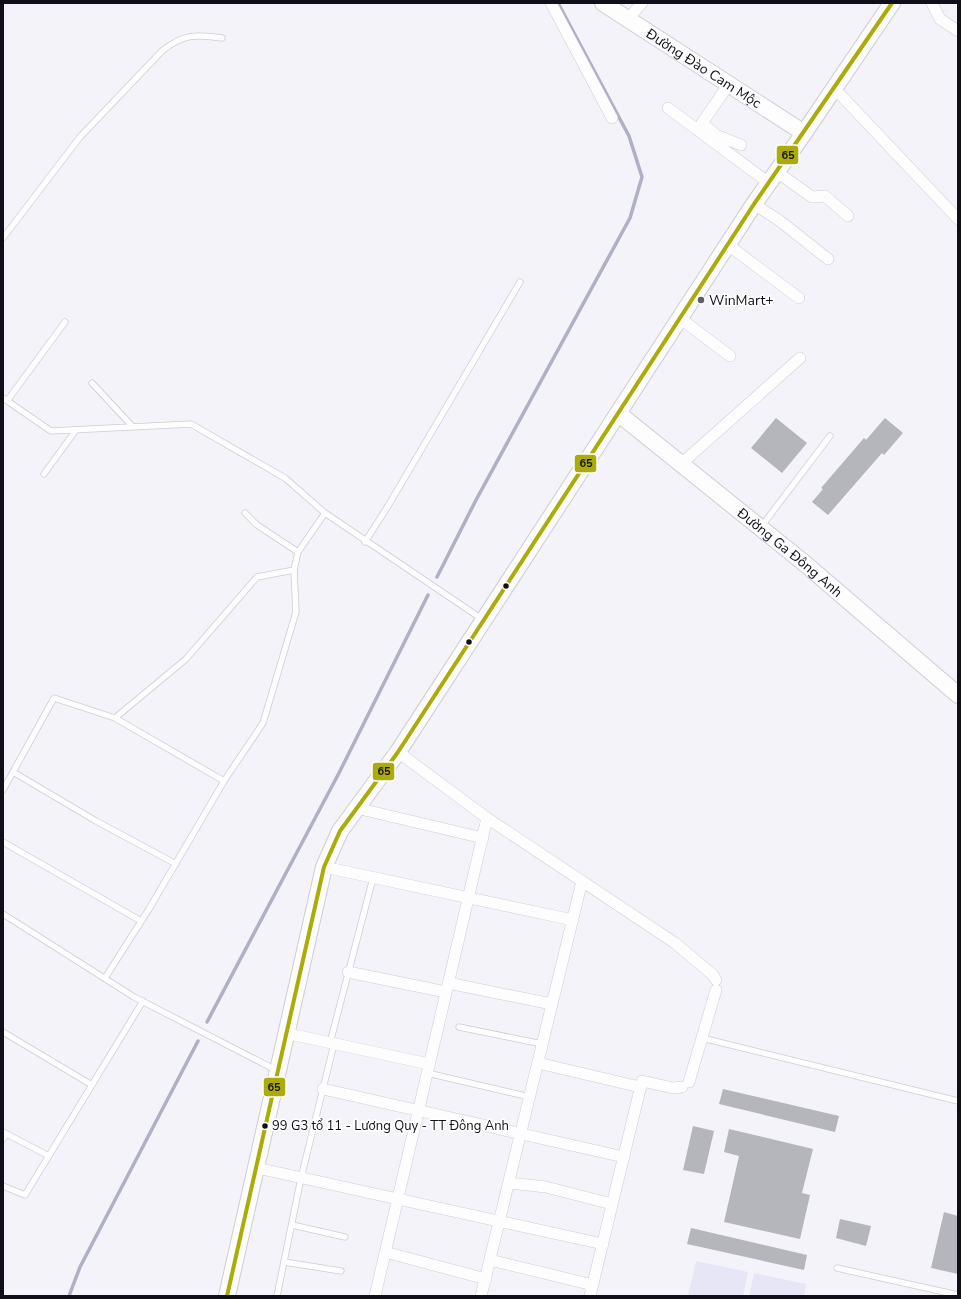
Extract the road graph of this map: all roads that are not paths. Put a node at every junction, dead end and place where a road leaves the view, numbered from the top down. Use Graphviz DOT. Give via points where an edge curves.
graph roads {
  1 [pos="551,3"];
  2 [pos="603,3"];
  3 [pos="642,3"];
  4 [pos="892,3"];
  5 [pos="932,3"];
  6 [pos="628,19"];
  7 [pos="958,31"];
  8 [pos="222,38"];
  9 [pos="729,84"];
  10 [pos="834,88"];
  11 [pos="668,108"];
  12 [pos="612,118"];
  13 [pos="804,133"];
  14 [pos="741,145"];
  15 [pos="773,177"];
  16 [pos="754,204"];
  17 [pos="848,216"];
  18 [pos="958,219"];
  19 [pos="3,238"];
  20 [pos="728,245"];
  21 [pos="828,259"];
  22 [pos="520,282"];
  23 [pos="799,298"];
  24 [pos="680,319"];
  25 [pos="65,322"];
  26 [pos="730,356"];
  27 [pos="800,358"];
  28 [pos="92,383"];
  29 [pos="5,400"];
  30 [pos="619,414"];
  31 [pos="133,427"];
  32 [pos="76,430"];
  33 [pos="830,436"];
  34 [pos="681,464"];
  35 [pos="44,474"];
  36 [pos="245,513"];
  37 [pos="325,513"];
  38 [pos="760,527"];
  39 [pos="365,542"];
  40 [pos="298,552"];
  41 [pos="294,570"];
  42 [pos="484,620"];
  43 [pos="958,695"];
  44 [pos="115,718"];
  45 [pos="398,752"];
  46 [pos="13,772"];
  47 [pos="224,781"];
  48 [pos="3,790"];
  49 [pos="356,808"];
  50 [pos="487,818"];
  51 [pos="483,838"];
  52 [pos="3,842"];
  53 [pos="176,864"];
  54 [pos="324,867"];
  55 [pos="373,878"];
  56 [pos="582,881"];
  57 [pos="469,898"];
  58 [pos="3,914"];
  59 [pos="573,920"];
  60 [pos="141,922"];
  61 [pos="348,972"];
  62 [pos="105,978"];
  63 [pos="447,988"];
  64 [pos="143,1001"];
  65 [pos="552,1004"];
  66 [pos="459,1027"];
  67 [pos="3,1032"];
  68 [pos="285,1033"];
  69 [pos="702,1038"];
  70 [pos="332,1043"];
  71 [pos="542,1044"];
  72 [pos="538,1063"];
  73 [pos="428,1069"];
  74 [pos="278,1071"];
  75 [pos="92,1086"];
  76 [pos="640,1087"];
  77 [pos="323,1089"];
  78 [pos="530,1097"];
  79 [pos="958,1101"];
  80 [pos="418,1110"];
  81 [pos="521,1133"];
  82 [pos="4,1135"];
  83 [pos="49,1156"];
  84 [pos="624,1157"];
  85 [pos="257,1168"];
  86 [pos="301,1178"];
  87 [pos="508,1183"];
  88 [pos="3,1186"];
  89 [pos="398,1199"];
  90 [pos="612,1204"];
  91 [pos="499,1221"];
  92 [pos="292,1225"];
  93 [pos="345,1237"];
  94 [pos="603,1244"];
  95 [pos="385,1252"];
  96 [pos="490,1260"];
  97 [pos="284,1262"];
  98 [pos="837,1268"];
  99 [pos="341,1271"];
  100 [pos="486,1278"];
  101 [pos="593,1285"];
  102 [pos="958,1295"];
  103 [pos="227,1296"];
  104 [pos="277,1296"];
  105 [pos="375,1296"];
  106 [pos="481,1296"];
  107 [pos="590,1296"];
  1 -- 12 [label="street"];
  2 -- 6 [label="street, Đường Đào Cam Mộc"];
  3 -- 6 [label="street"];
  4 -- 10 [label="street"];
  5 -- 7 [label="street" via="940,18"];
  6 -- 9 [label="street, Đường Đào Cam Mộc"];
  8 -- 19 [label="lane" via="198,34 186,37 162,50 80,137"];
  9 -- 13 [label="street, Đường Đào Cam Mộc"];
  9 -- 14 [label="street" via="702,123 716,134"];
  10 -- 13 [label="street"];
  10 -- 18 [label="street"];
  11 -- 15 [label="street"];
  13 -- 15 [label="street"];
  15 -- 16 [label="street"];
  15 -- 17 [label="street" via="812,197 825,196"];
  16 -- 20 [label="street"];
  16 -- 21 [label="street"];
  20 -- 23 [label="street"];
  20 -- 24 [label="street"];
  22 -- 39 [label="lane"];
  24 -- 26 [label="street"];
  24 -- 30 [label="street"];
  25 -- 29 [label="lane"];
  27 -- 34 [label="street"];
  28 -- 31 [label="lane"];
  29 -- 32 [label="lane" via="51,431"];
  30 -- 34 [label="street, Đường Ga Đông Anh"];
  30 -- 42 [label="street"];
  31 -- 32 [label="lane"];
  31 -- 37 [label="lane" via="191,424 285,478"];
  32 -- 35 [label="lane"];
  33 -- 38 [label="lane"];
  34 -- 38 [label="street, Đường Ga Đông Anh"];
  36 -- 40 [label="lane" via="257,525"];
  37 -- 39 [label="lane"];
  37 -- 40 [label="lane"];
  38 -- 43 [label="street, Đường Ga Đông Anh"];
  39 -- 42 [label="lane"];
  40 -- 41 [label="lane"];
  41 -- 44 [label="lane" via="257,577 186,659"];
  41 -- 47 [label="lane" via="296,612 263,723"];
  42 -- 45 [label="street"];
  44 -- 46 [label="lane" via="54,698"];
  44 -- 47 [label="lane"];
  45 -- 49 [label="street"];
  45 -- 50 [label="street"];
  46 -- 48 [label="lane"];
  46 -- 53 [label="lane"];
  47 -- 53 [label="lane"];
  49 -- 51 [label="street"];
  49 -- 54 [label="street" via="340,831"];
  50 -- 51 [label="street"];
  50 -- 56 [label="street"];
  51 -- 57 [label="street"];
  52 -- 60 [label="lane"];
  53 -- 60 [label="lane"];
  54 -- 55 [label="street"];
  54 -- 68 [label="street"];
  55 -- 57 [label="street"];
  55 -- 61 [label="lane"];
  56 -- 59 [label="street"];
  56 -- 69 [label="street" via="675,943 713,975 716,985"];
  57 -- 59 [label="street"];
  57 -- 63 [label="street"];
  58 -- 62 [label="lane"];
  59 -- 65 [label="street"];
  60 -- 62 [label="lane"];
  61 -- 63 [label="street"];
  61 -- 70 [label="lane"];
  62 -- 64 [label="lane"];
  63 -- 65 [label="street"];
  63 -- 73 [label="street"];
  64 -- 74 [label="lane"];
  64 -- 75 [label="lane"];
  65 -- 71 [label="street"];
  66 -- 71 [label="lane"];
  67 -- 75 [label="lane"];
  68 -- 70 [label="street"];
  68 -- 74 [label="street"];
  69 -- 76 [label="street" via="686,1084 674,1088 642,1081"];
  69 -- 79 [label="lane"];
  70 -- 73 [label="street"];
  70 -- 77 [label="lane"];
  71 -- 72 [label="street"];
  72 -- 76 [label="street"];
  72 -- 78 [label="street"];
  73 -- 78 [label="lane"];
  73 -- 80 [label="street"];
  74 -- 85 [label="street"];
  75 -- 83 [label="lane"];
  76 -- 84 [label="street"];
  77 -- 80 [label="street"];
  77 -- 86 [label="lane"];
  78 -- 81 [label="street"];
  80 -- 81 [label="street"];
  80 -- 89 [label="street"];
  81 -- 84 [label="street"];
  81 -- 87 [label="street"];
  82 -- 83 [label="lane"];
  83 -- 88 [label="lane" via="25,1195"];
  84 -- 90 [label="street"];
  85 -- 86 [label="street"];
  85 -- 103 [label="street"];
  86 -- 89 [label="street"];
  86 -- 92 [label="lane"];
  87 -- 90 [label="street" via="546,1187"];
  87 -- 91 [label="street"];
  89 -- 91 [label="street"];
  89 -- 95 [label="street"];
  90 -- 94 [label="street"];
  91 -- 94 [label="street"];
  91 -- 96 [label="street"];
  92 -- 93 [label="lane"];
  92 -- 97 [label="lane"];
  94 -- 101 [label="street"];
  95 -- 100 [label="street"];
  95 -- 105 [label="street"];
  96 -- 100 [label="street"];
  96 -- 101 [label="street"];
  97 -- 99 [label="lane"];
  97 -- 104 [label="lane"];
  98 -- 102 [label="lane"];
  100 -- 106 [label="street"];
  101 -- 107 [label="street"];
}
